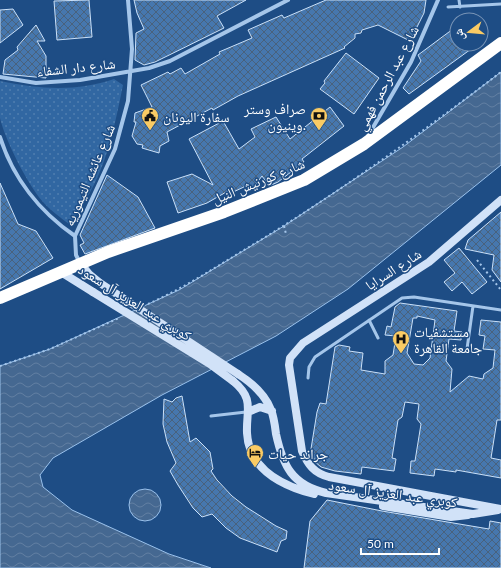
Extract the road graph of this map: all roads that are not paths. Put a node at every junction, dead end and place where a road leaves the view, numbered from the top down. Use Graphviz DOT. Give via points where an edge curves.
graph roads {
  1 [pos="128,0"];
  2 [pos="288,0"];
  3 [pos="438,0"];
  4 [pos="459,0"];
  5 [pos="501,4"];
  6 [pos="460,7"];
  7 [pos="448,8"];
  8 [pos="501,43"];
  9 [pos="131,72"];
  10 [pos="0,77"];
  11 [pos="0,137"];
  12 [pos="364,144"];
  13 [pos="501,200"];
  14 [pos="75,236"];
  15 [pos="80,263"];
  16 [pos="61,272"];
  17 [pos="0,298"];
  18 [pos="472,306"];
  19 [pos="501,310"];
  20 [pos="369,320"];
  21 [pos="378,338"];
  22 [pos="467,349"];
  23 [pos="308,378"];
  24 [pos="272,411"];
  25 [pos="248,412"];
  26 [pos="211,416"];
  27 [pos="287,468"];
  28 [pos="270,476"];
  29 [pos="501,509"];
  30 [pos="473,514"];
  1 -- 9 [label="street, شارع عائشه التيموريه"];
  2 -- 9 [label="street, شارع دار الشفاء" via="170,61"];
  3 -- 12 [label="street, شارع عبد الرحمن فهمي" via="410,62"];
  4 -- 6 [label="lane"];
  5 -- 6 [label="lane"];
  6 -- 7 [label="lane"];
  8 -- 12 [label="highway, شارع كورنيش النيل"];
  9 -- 10 [label="street, شارع دار الشفاء" via="80,80 36,83"];
  9 -- 14 [label="street, شارع عائشه التيموريه" via="128,101 120,134"];
  11 -- 14 [label="street" via="22,184 37,204 54,221"];
  12 -- 15 [label="highway, شارع كورنيش النيل" via="304,180 224,212"];
  13 -- 29 [label="main road, شارع السرايا" via="429,262 303,343 290,358 289,365 302,451 313,470 329,476"];
  14 -- 15 [label="street, شارع عائشه التيموريه" via="76,255"];
  15 -- 16 [label="highway, شارع كورنيش النيل"];
  15 -- 24 [label="main road, كوبري عبد العزيز آل سعود, bridge" via="100,283 258,389"];
  16 -- 17 [label="highway, شارع كورنيش النيل"];
  16 -- 25 [label="main road, كوبري عبد العزيز آل سعود, bridge" via="233,380 246,396"];
  18 -- 19 [label="lane"];
  18 -- 20 [label="lane" via="408,297 397,301"];
  18 -- 22 [label="lane"];
  20 -- 21 [label="lane"];
  20 -- 23 [label="lane" via="315,357 309,367"];
  24 -- 25 [label="main road" via="260,407"];
  24 -- 27 [label="main road, كوبري عبد العزيز آل سعود" via="280,450"];
  25 -- 26 [label="lane"];
  25 -- 28 [label="main road, كوبري عبد العزيز آل سعود" via="247,432 250,449 258,464"];
  27 -- 28 [label="main road" via="280,476"];
  27 -- 30 [label="main road, كوبري عبد العزيز آل سعود" via="300,482 317,491"];
  28 -- 30 [label="main road, كوبري عبد العزيز آل سعود" via="296,489 325,496 451,517"];
  29 -- 30 [label="main road"];
}
